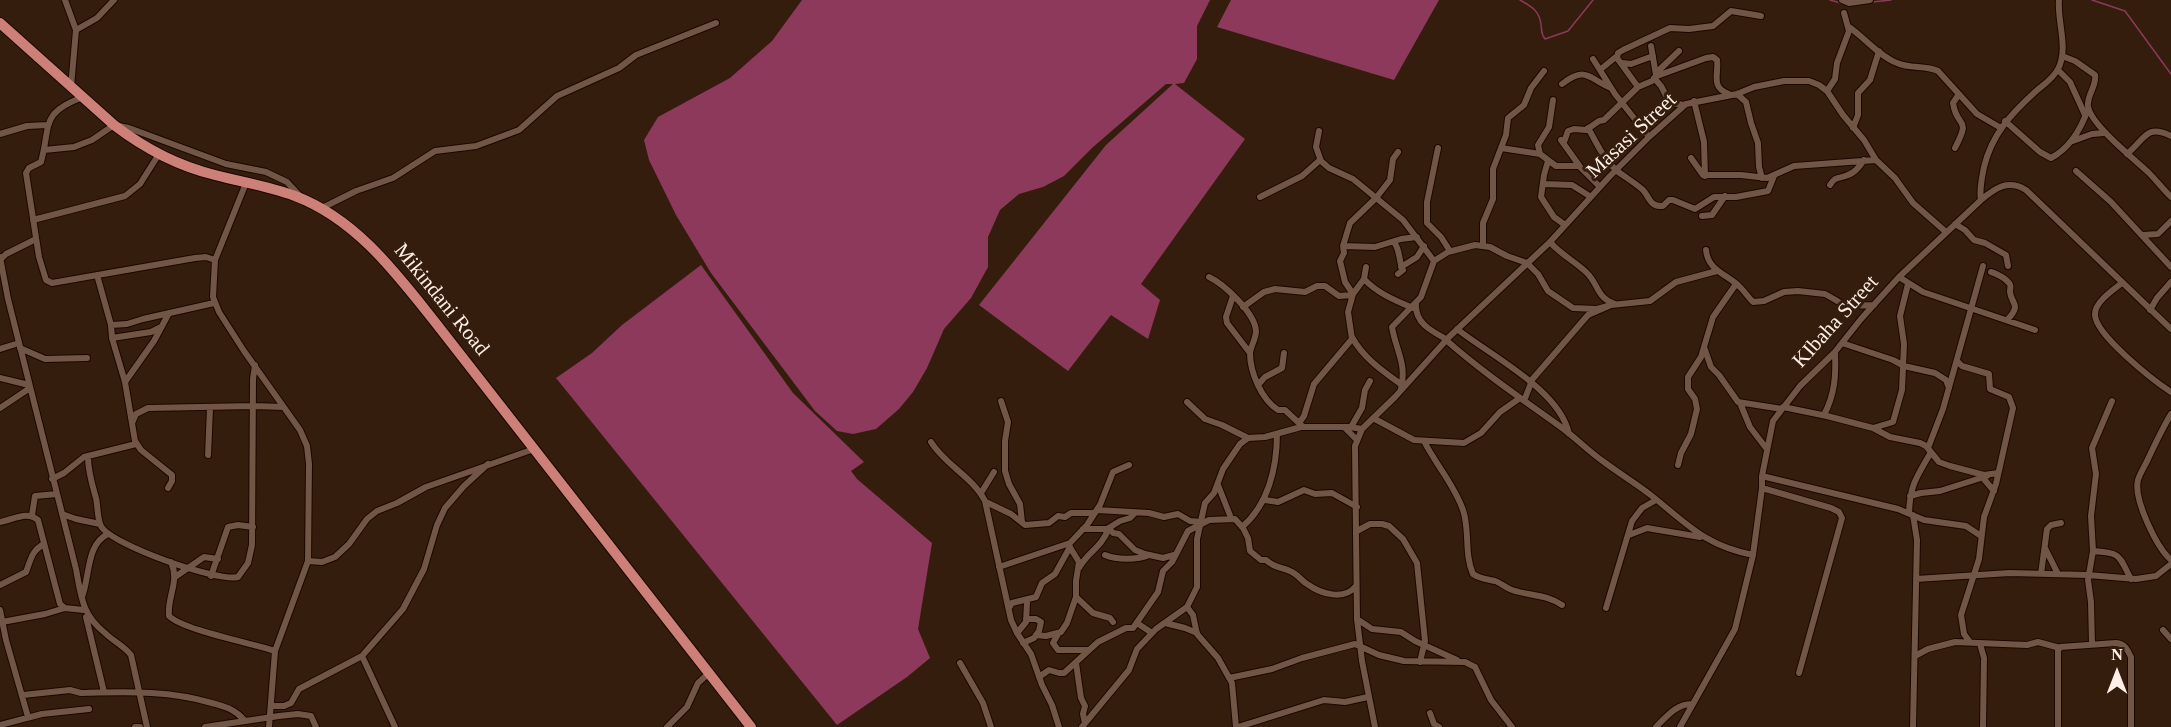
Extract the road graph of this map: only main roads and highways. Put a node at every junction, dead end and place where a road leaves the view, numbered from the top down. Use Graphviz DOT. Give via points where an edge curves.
graph roads {
  1 [pos="0,23"];
  2 [pos="752,727"];
  1 -- 2 [label="highway, Mikindani Road" via="114,125 159,154 194,170 304,200 348,226 368,244 400,278"];
}
